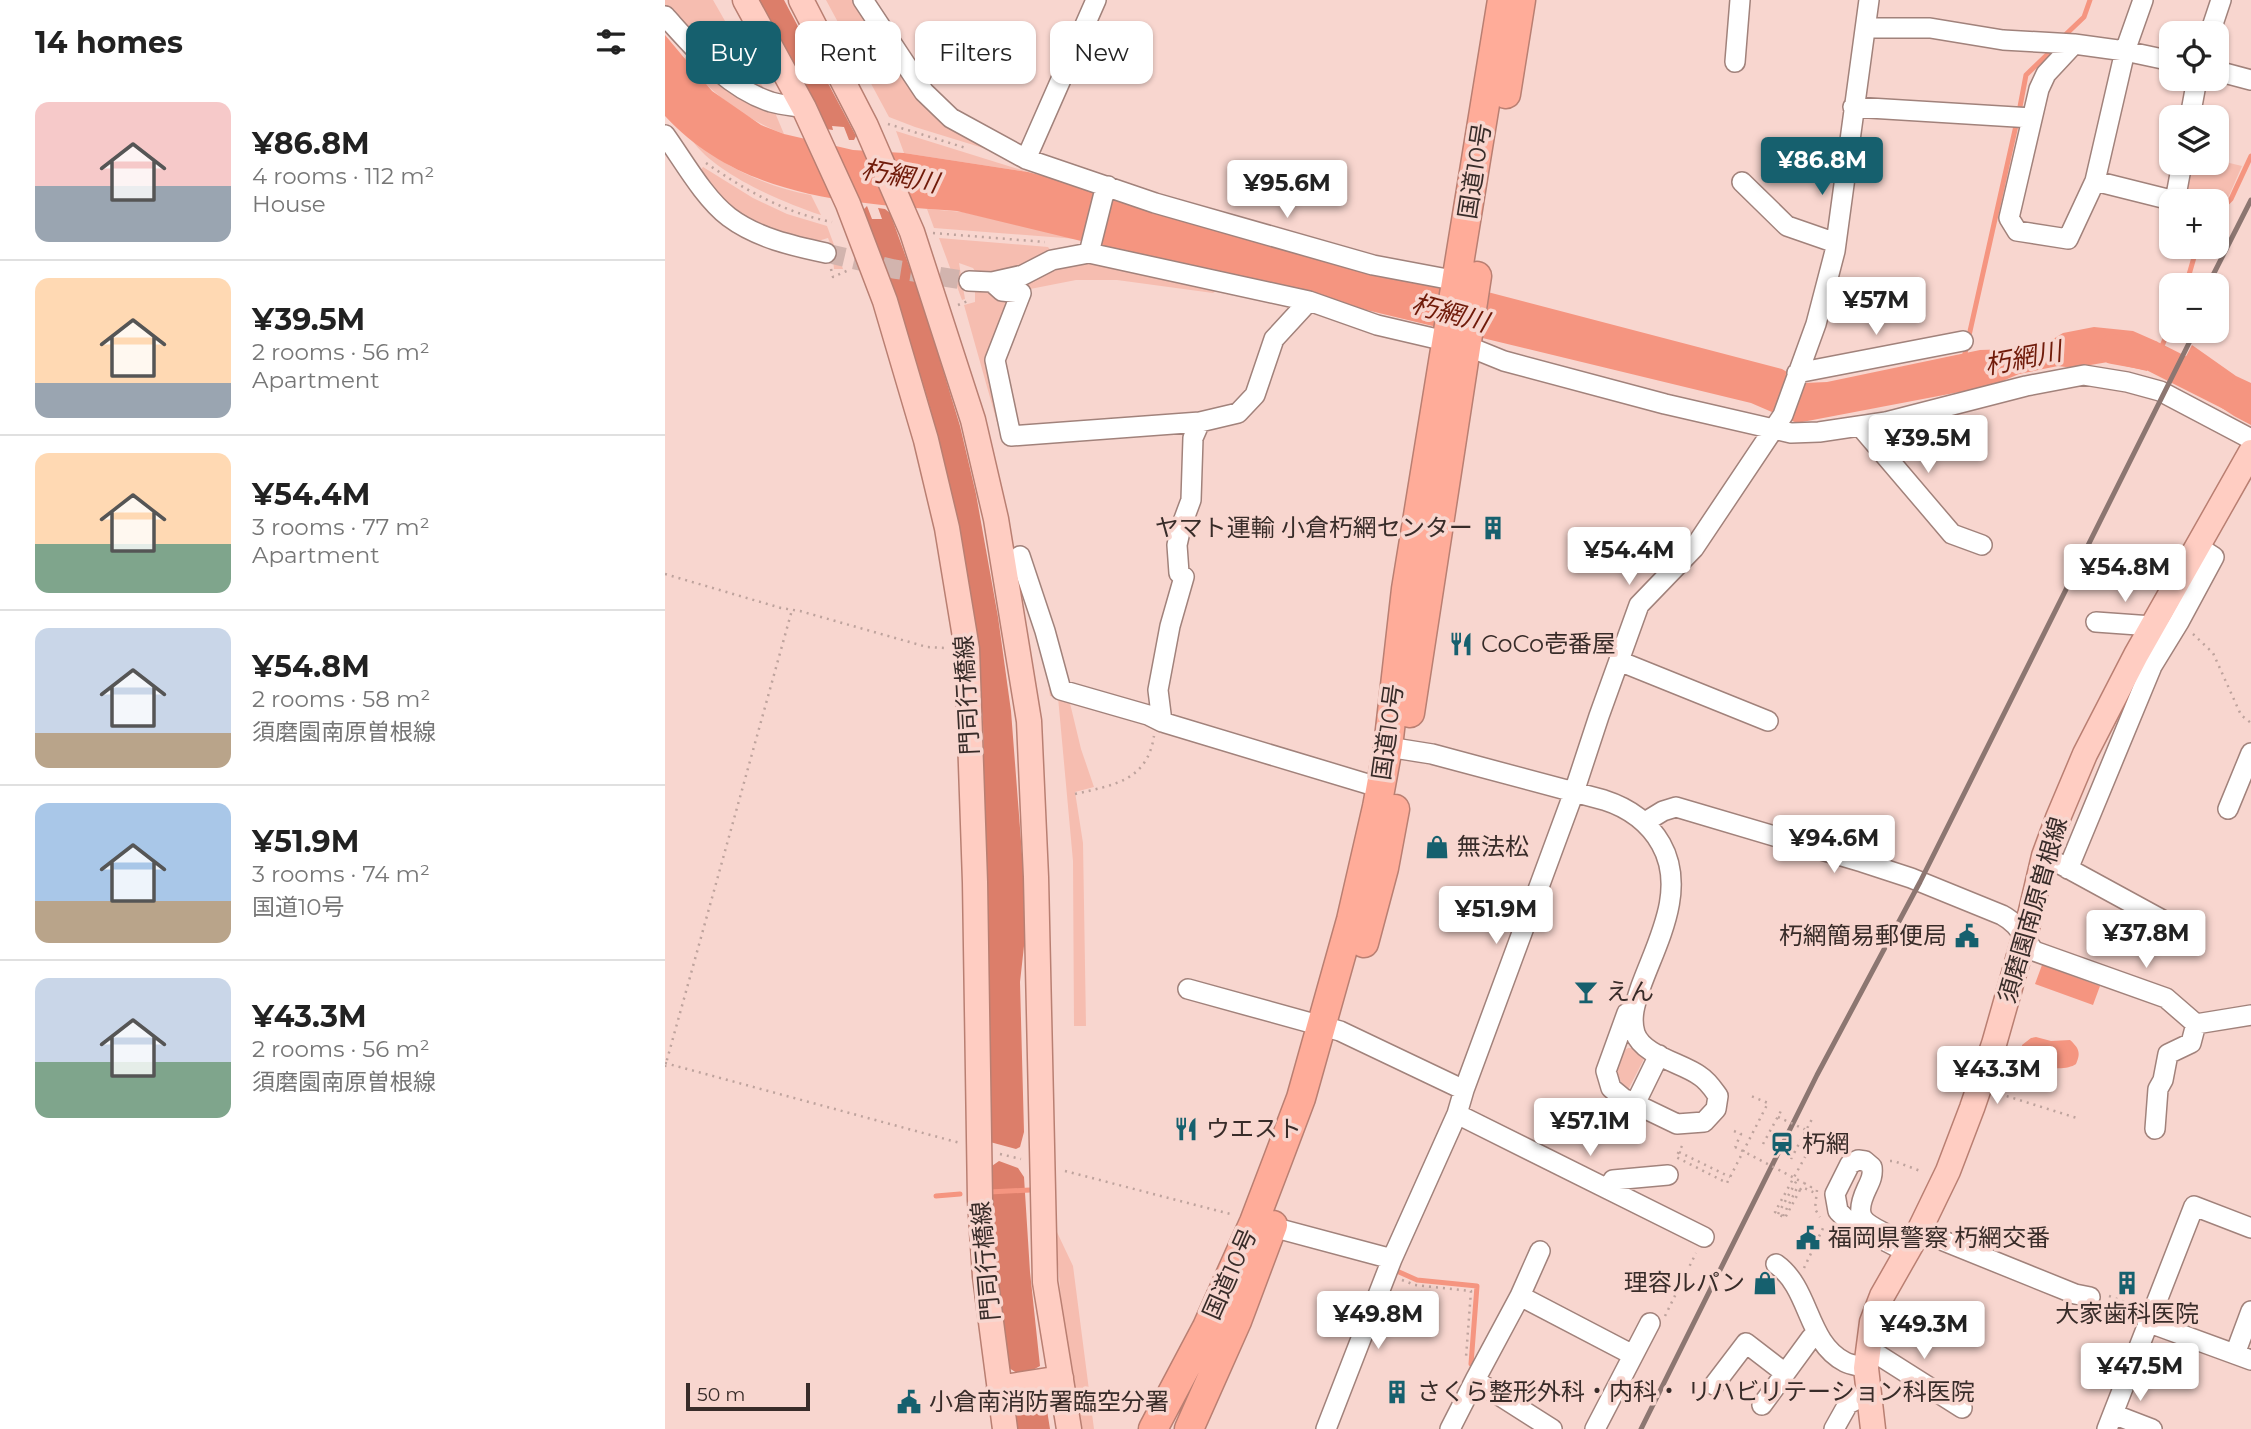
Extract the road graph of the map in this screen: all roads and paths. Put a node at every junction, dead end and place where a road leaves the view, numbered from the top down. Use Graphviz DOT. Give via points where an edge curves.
graph roads {
  1 [pos="745,0"];
  2 [pos="801,0"];
  3 [pos="863,0"];
  4 [pos="1096,0"];
  5 [pos="1502,0"];
  6 [pos="1521,0"];
  7 [pos="1740,0"];
  8 [pos="1869,0"];
  9 [pos="2143,0"];
  10 [pos="2221,0"];
  11 [pos="665,16"];
  12 [pos="2214,21"];
  13 [pos="1866,28"];
  14 [pos="2071,43"];
  15 [pos="2125,51"];
  16 [pos="2159,58"];
  17 [pos="1735,62"];
  18 [pos="2229,74"];
  19 [pos="2251,80"];
  20 [pos="1853,107"];
  21 [pos="2022,118"];
  22 [pos="809,119"];
  23 [pos="875,124"];
  24 [pos="665,135"];
  25 [pos="977,151"];
  26 [pos="699,158"];
  27 [pos="1025,159"];
  28 [pos="2180,175"];
  29 [pos="2095,181"];
  30 [pos="1742,182"];
  31 [pos="1106,192"];
  32 [pos="852,215"];
  33 [pos="912,232"];
  34 [pos="1050,243"];
  35 [pos="1836,243"];
  36 [pos="1091,245"];
  37 [pos="826,253"];
  38 [pos="969,281"];
  39 [pos="992,282"];
  40 [pos="1467,283"];
  41 [pos="1309,302"];
  42 [pos="1963,341"];
  43 [pos="1457,344"];
  44 [pos="1797,373"];
  45 [pos="1200,422"];
  46 [pos="1779,422"];
  47 [pos="1860,426"];
  48 [pos="2251,439"];
  49 [pos="2251,452"];
  50 [pos="1982,545"];
  51 [pos="2197,546"];
  52 [pos="1020,556"];
  53 [pos="665,574"];
  54 [pos="792,610"];
  55 [pos="2096,622"];
  56 [pos="2179,622"];
  57 [pos="2152,626"];
  58 [pos="967,649"];
  59 [pos="1619,661"];
  60 [pos="1159,721"];
  61 [pos="1768,721"];
  62 [pos="2251,723"];
  63 [pos="1396,748"];
  64 [pos="2251,753"];
  65 [pos="1381,788"];
  66 [pos="1574,792"];
  67 [pos="1075,794"];
  68 [pos="2228,809"];
  69 [pos="1645,822"];
  70 [pos="2044,856"];
  71 [pos="2068,869"];
  72 [pos="2179,929"];
  73 [pos="2023,938"];
  74 [pos="1188,989"];
  75 [pos="1633,1010"];
  76 [pos="2251,1015"];
  77 [pos="2196,1024"];
  78 [pos="1331,1028"];
  79 [pos="1659,1055"];
  80 [pos="665,1064"];
  81 [pos="1464,1090"];
  82 [pos="1994,1093"];
  83 [pos="1751,1096"];
  84 [pos="1635,1104"];
  85 [pos="1782,1109"];
  86 [pos="1457,1114"];
  87 [pos="1778,1117"];
  88 [pos="1812,1119"];
  89 [pos="2080,1119"];
  90 [pos="2155,1129"];
  91 [pos="1807,1130"];
  92 [pos="1734,1131"];
  93 [pos="1763,1144"];
  94 [pos="1682,1146"];
  95 [pos="978,1148"];
  96 [pos="1679,1152"];
  97 [pos="1744,1152"];
  98 [pos="1791,1159"];
  99 [pos="1884,1162"];
  100 [pos="1044,1165"];
  101 [pos="1926,1174"];
  102 [pos="1668,1175"];
  103 [pos="1731,1177"];
  104 [pos="1795,1179"];
  105 [pos="1608,1189"];
  106 [pos="1809,1190"];
  107 [pos="1815,1193"];
  108 [pos="1825,1223"];
  109 [pos="1263,1224"];
  110 [pos="2251,1228"];
  111 [pos="1704,1237"];
  112 [pos="1908,1241"];
  113 [pos="1540,1251"];
  114 [pos="1261,1253"];
  115 [pos="1776,1264"];
  116 [pos="1389,1266"];
  117 [pos="1796,1284"];
  118 [pos="1520,1296"];
  119 [pos="2099,1300"];
  120 [pos="2251,1311"];
  121 [pos="2141,1317"];
  122 [pos="1650,1323"];
  123 [pos="1818,1335"];
  124 [pos="1633,1355"];
  125 [pos="2243,1357"];
  126 [pos="1867,1360"];
  127 [pos="1786,1373"];
  128 [pos="1476,1378"];
  129 [pos="1054,1379"];
  130 [pos="1714,1385"];
  131 [pos="999,1388"];
  132 [pos="1868,1394"];
  133 [pos="1762,1405"];
  134 [pos="1962,1408"];
  135 [pos="2110,1421"];
  136 [pos="1005,1429"];
  137 [pos="1057,1429"];
  138 [pos="1069,1429"];
  139 [pos="1153,1429"];
  140 [pos="1172,1429"];
  141 [pos="1189,1429"];
  142 [pos="1326,1429"];
  143 [pos="1450,1429"];
  144 [pos="1552,1429"];
  145 [pos="1595,1429"];
  146 [pos="1834,1429"];
  147 [pos="1873,1429"];
  148 [pos="2152,1429"];
  1 -- 22 [label="main road, 門司行橋線"];
  2 -- 23 [label="main road, 門司行橋線"];
  3 -- 27 [label="street" via="924,92 951,118"];
  4 -- 27 [label="street"];
  5 -- 40 [label="highway, 国道10号"];
  6 -- 40 [label="highway, 国道10号"];
  7 -- 17 [label="street"];
  8 -- 13 [label="street"];
  9 -- 15 [label="street"];
  10 -- 12 [label="street"];
  11 -- 22 [label="street" via="728,77"];
  13 -- 14 [label="street" via="1930,28 2003,40"];
  13 -- 20 [label="street"];
  14 -- 15 [label="street"];
  14 -- 21 [label="street" via="2046,74"];
  15 -- 16 [label="street"];
  15 -- 29 [label="street"];
  18 -- 19 [label="street"];
  20 -- 21 [label="street"];
  20 -- 35 [label="street"];
  21 -- 29 [label="street" via="2009,218 2017,231 2068,239"];
  22 -- 32 [label="main road, 門司行橋線"];
  23 -- 25 [label="path"];
  23 -- 33 [label="main road, 門司行橋線"];
  24 -- 37 [label="street" via="728,217 787,245"];
  26 -- 32 [label="path" via="766,201 824,220"];
  27 -- 31 [label="street"];
  28 -- 29 [label="street" via="2175,201"];
  30 -- 35 [label="street" via="1787,226"];
  31 -- 36 [label="street"];
  31 -- 40 [label="street" via="1373,265"];
  32 -- 58 [label="main road, 門司行橋線" via="885,301 926,440 947,528"];
  33 -- 34 [label="path"];
  33 -- 100 [label="main road, 門司行橋線" via="978,445 996,519 1029,721"];
  35 -- 44 [label="street" via="1816,324"];
  36 -- 39 [label="street" via="1023,275"];
  36 -- 41 [label="street"];
  38 -- 39 [label="street"];
  39 -- 45 [label="street" via="1002,291 1021,293 995,360 1011,436"];
  40 -- 43 [label="highway, 国道10号"];
  41 -- 43 [label="street" via="1377,325"];
  41 -- 45 [label="street" via="1273,339 1255,395 1238,413"];
  42 -- 44 [label="street"];
  43 -- 46 [label="street" via="1651,401"];
  43 -- 63 [label="highway, 国道10号" via="1406,589"];
  44 -- 46 [label="street"];
  45 -- 60 [label="street" via="1193,438 1191,500 1177,545 1179,573 1184,577 1158,690"];
  46 -- 47 [label="street" via="1791,433"];
  46 -- 59 [label="street" via="1694,548 1639,605"];
  47 -- 48 [label="street" via="2084,375 2160,391"];
  47 -- 50 [label="street" via="1952,534"];
  49 -- 51 [label="main road, 須磨園南原曽根線"];
  51 -- 56 [label="street" via="2214,557"];
  51 -- 57 [label="main road, 須磨園南原曽根線"];
  52 -- 60 [label="street" via="1061,690"];
  53 -- 54 [label="path"];
  54 -- 58 [label="path" via="927,647"];
  54 -- 80 [label="path"];
  55 -- 57 [label="street"];
  56 -- 62 [label="path" via="2213,653 2241,715"];
  56 -- 71 [label="street" via="2144,684"];
  57 -- 70 [label="main road, 須磨園南原曽根線" via="2085,754"];
  58 -- 95 [label="main road, 門司行橋線"];
  59 -- 61 [label="street"];
  59 -- 66 [label="street"];
  60 -- 65 [label="street"];
  60 -- 67 [label="path" via="1144,765 1122,780"];
  63 -- 65 [label="highway, 国道10号"];
  63 -- 66 [label="street"];
  63 -- 78 [label="highway, 国道10号" via="1384,868"];
  64 -- 68 [label="street" via="2229,782"];
  65 -- 78 [label="highway, 国道10号"];
  66 -- 69 [label="street" via="1622,806"];
  66 -- 81 [label="street"];
  69 -- 73 [label="street" via="1676,807 1862,862 2002,915 2016,923"];
  69 -- 75 [label="street" via="1665,850 1672,884 1670,906"];
  70 -- 71 [label="street"];
  70 -- 73 [label="main road, 須磨園南原曽根線"];
  71 -- 72 [label="street"];
  73 -- 77 [label="street" via="2034,951 2166,998"];
  73 -- 112 [label="main road, 須磨園南原曽根線" via="1972,1108 1948,1171"];
  74 -- 78 [label="street"];
  75 -- 79 [label="street" via="1635,1034"];
  75 -- 84 [label="street" via="1626,1013 1606,1071 1611,1088"];
  76 -- 77 [label="street"];
  77 -- 90 [label="street" via="2191,1043 2168,1054 2158,1089"];
  78 -- 81 [label="street"];
  78 -- 109 [label="highway, 国道10号" via="1301,1098"];
  79 -- 84 [label="street"];
  79 -- 84 [label="street" via="1700,1075 1718,1096 1716,1109 1704,1122 1678,1124"];
  80 -- 95 [label="path"];
  81 -- 86 [label="street"];
  82 -- 89 [label="path"];
  83 -- 97 [label="path" via="1768,1104"];
  85 -- 87 [label="path"];
  86 -- 105 [label="street"];
  86 -- 116 [label="street"];
  87 -- 91 [label="path, bridge"];
  87 -- 93 [label="path"];
  88 -- 91 [label="path"];
  91 -- 98 [label="path"];
  91 -- 104 [label="path, bridge" via="1817,1135"];
  92 -- 97 [label="path, bridge" via="1741,1134 1735,1147"];
  94 -- 96 [label="path"];
  95 -- 100 [label="path"];
  95 -- 131 [label="main road, 門司行橋線" via="985,1276"];
  96 -- 103 [label="path"];
  96 -- 103 [label="path" via="1676,1157 1727,1183"];
  97 -- 103 [label="path"];
  97 -- 104 [label="path, bridge"];
  99 -- 101 [label="path" via="1894,1161"];
  100 -- 109 [label="path"];
  100 -- 129 [label="main road, 門司行橋線" via="1045,1282"];
  102 -- 105 [label="street" via="1613,1180"];
  104 -- 106 [label="path, bridge" via="1811,1187"];
  104 -- 106 [label="path" via="1778,1214 1785,1217 1803,1186"];
  105 -- 111 [label="street"];
  106 -- 107 [label="path"];
  108 -- 117 [label="path"];
  109 -- 114 [label="highway, 国道10号"];
  109 -- 116 [label="street"];
  109 -- 139 [label="highway, 国道10号"];
  110 -- 121 [label="street" via="2194,1206"];
  111 -- 122 [label="path" via="1659,1328"];
  112 -- 112 [label="street" via="1895,1246 1850,1223 1838,1211 1835,1195 1850,1164 1858,1160 1872,1167 1873,1175 1859,1205 1865,1222 1897,1240"];
  112 -- 119 [label="street"];
  112 -- 126 [label="main road, 須磨園南原曽根線" via="1872,1322"];
  113 -- 118 [label="street"];
  114 -- 140 [label="highway"];
  114 -- 141 [label="highway, 国道10号" via="1237,1321"];
  115 -- 117 [label="street"];
  116 -- 128 [label="path" via="1415,1285 1471,1291 1465,1365"];
  116 -- 142 [label="street"];
  117 -- 123 [label="street"];
  118 -- 124 [label="street"];
  118 -- 128 [label="street"];
  119 -- 121 [label="path"];
  119 -- 121 [label="path"];
  119 -- 121 [label="path"];
  120 -- 125 [label="street"];
  121 -- 125 [label="street"];
  121 -- 135 [label="street"];
  122 -- 124 [label="street"];
  123 -- 126 [label="street" via="1846,1362"];
  123 -- 127 [label="street"];
  124 -- 145 [label="street"];
  126 -- 132 [label="main road, 須磨園南原曽根線"];
  126 -- 134 [label="street" via="1880,1356"];
  127 -- 130 [label="street" via="1746,1343"];
  127 -- 133 [label="street"];
  128 -- 143 [label="street"];
  128 -- 144 [label="street"];
  129 -- 131 [label="main road"];
  129 -- 137 [label="main road"];
  129 -- 138 [label="main road, 門司行橋線"];
  131 -- 136 [label="main road, 門司行橋線"];
  132 -- 146 [label="street" via="1848,1404"];
  132 -- 147 [label="main road, 須磨園南原曽根線"];
  135 -- 148 [label="street"];
}
